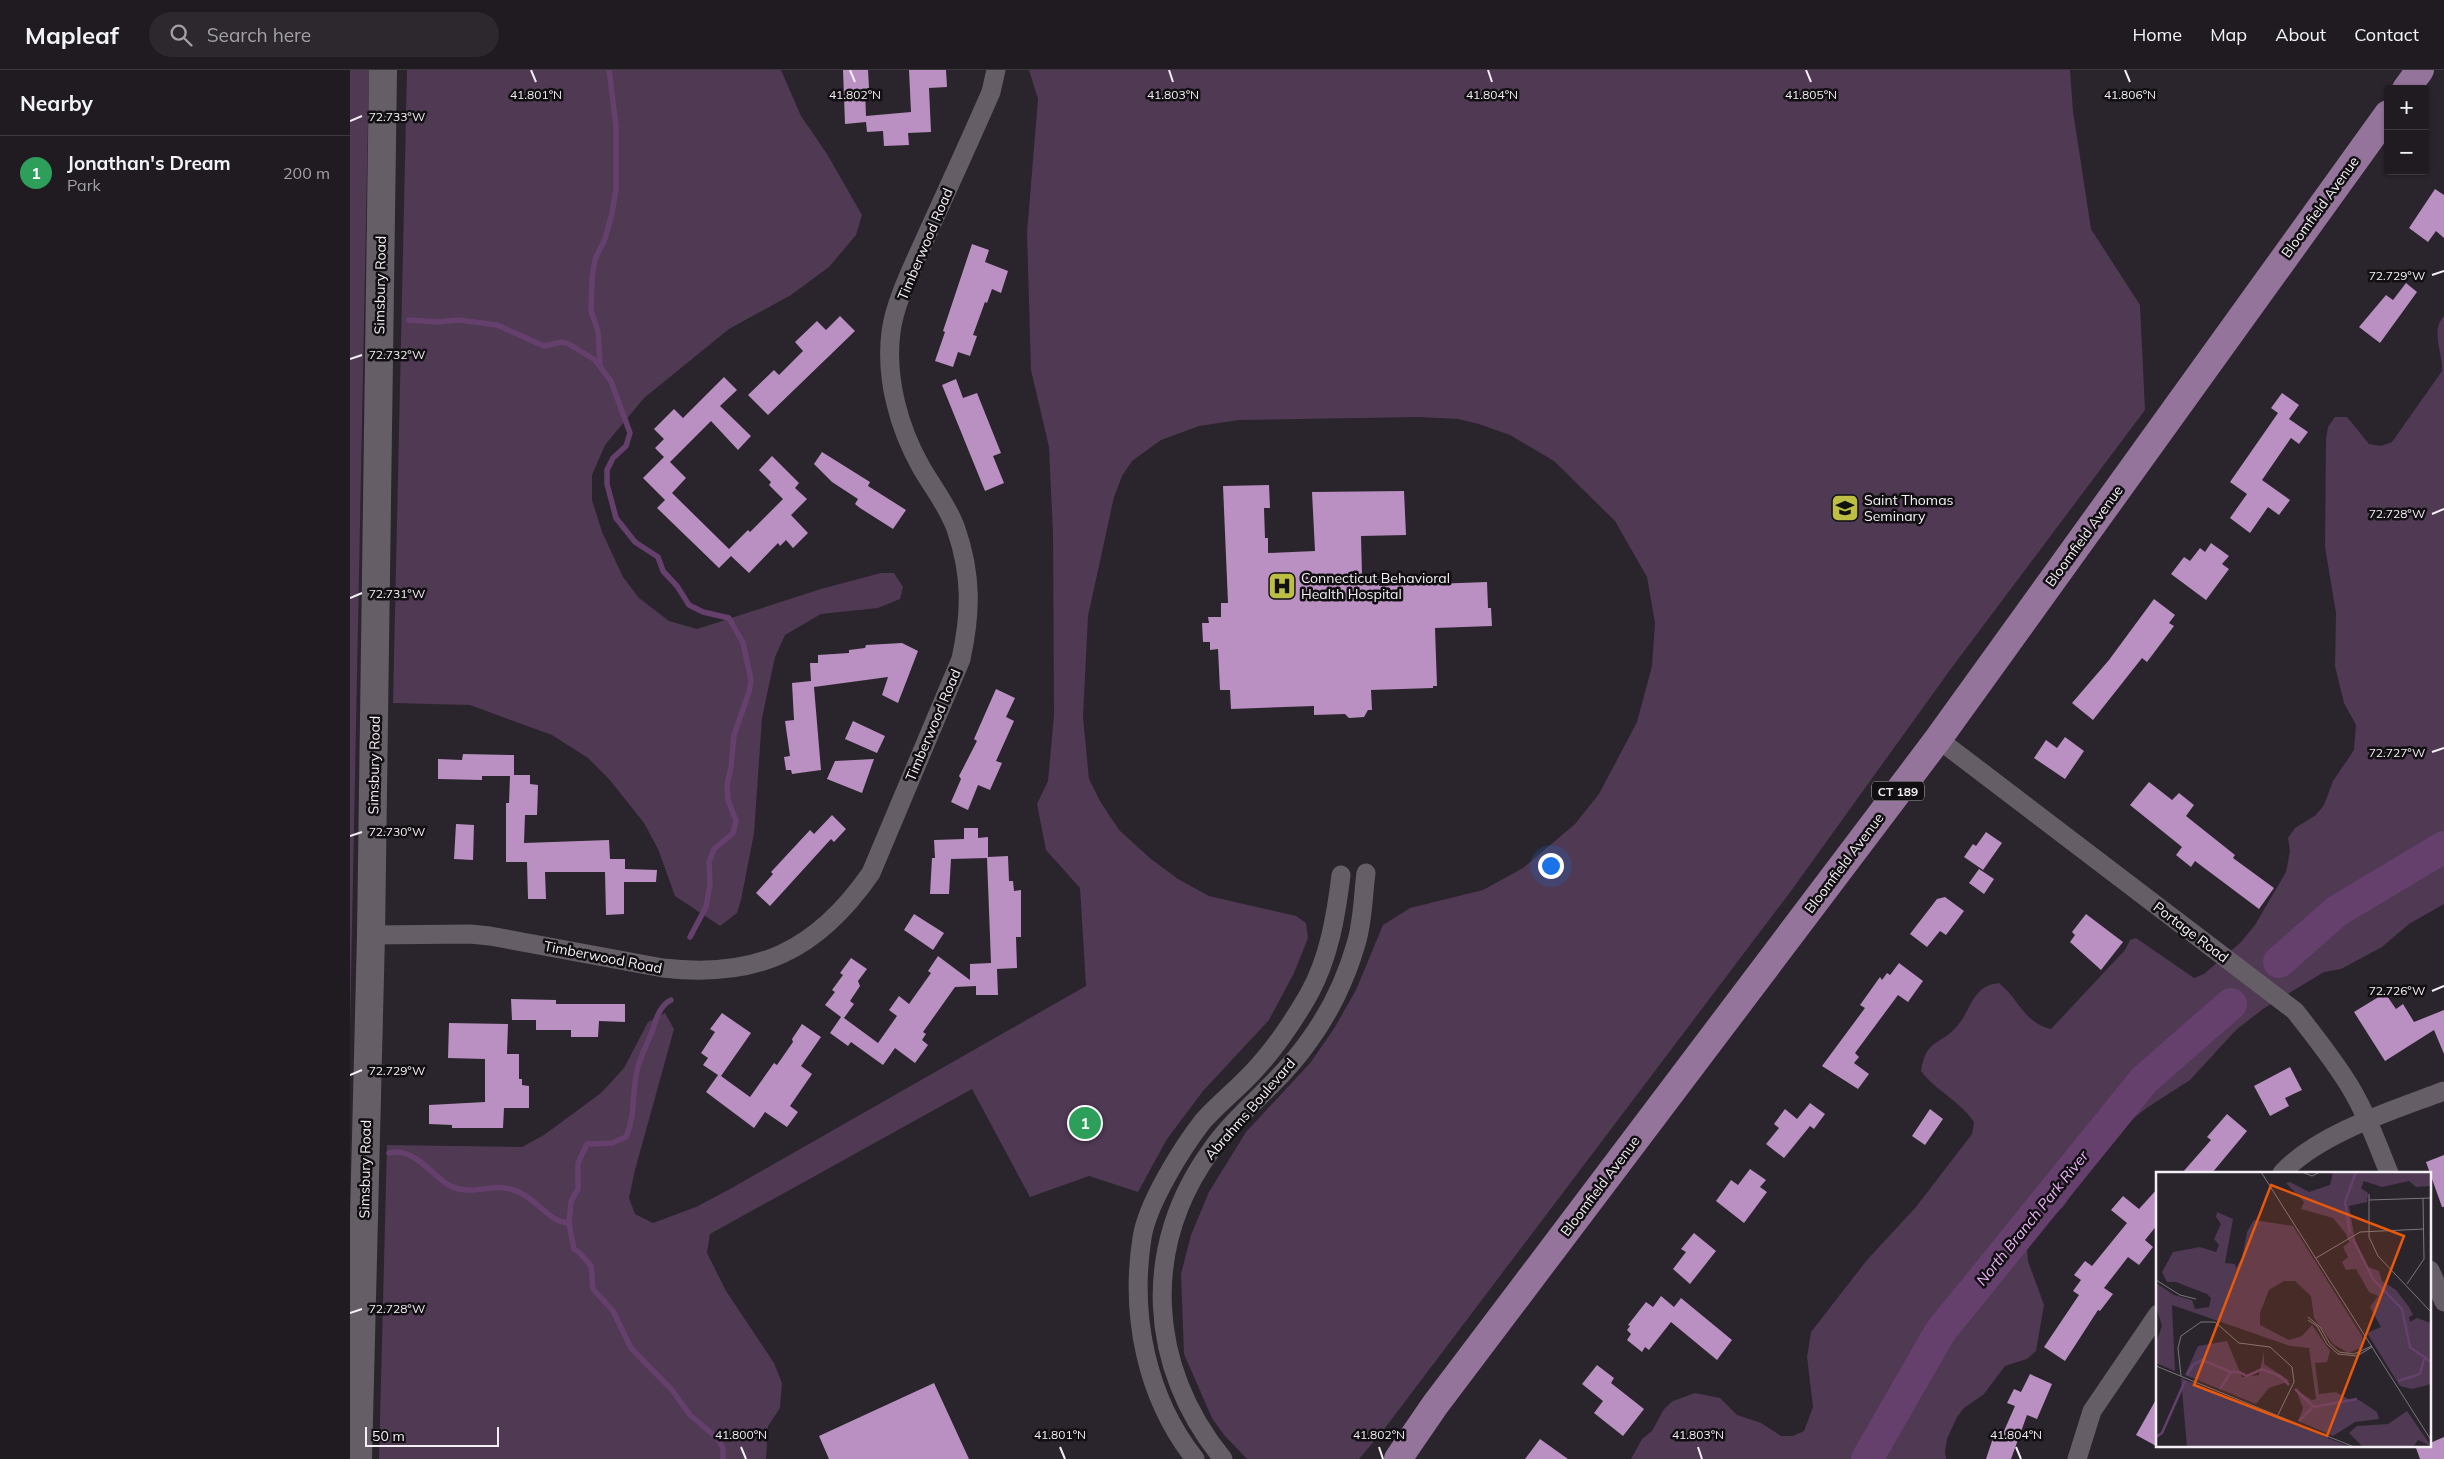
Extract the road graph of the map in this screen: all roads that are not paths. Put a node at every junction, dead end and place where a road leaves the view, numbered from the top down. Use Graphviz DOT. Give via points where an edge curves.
graph roads {
  1 [pos="383,70"];
  2 [pos="996,70"];
  3 [pos="2420,70"];
  4 [pos="2409,85"];
  5 [pos="2384,120"];
  6 [pos="1938,739"];
  7 [pos="1366,873"];
  8 [pos="1341,875"];
  9 [pos="371,935"];
  10 [pos="2444,1091"];
  11 [pos="2367,1120"];
  12 [pos="2283,1172"];
  13 [pos="2389,1172"];
  14 [pos="2432,1275"];
  15 [pos="2444,1302"];
  16 [pos="2156,1317"];
  17 [pos="358,1459"];
  18 [pos="1195,1459"];
  19 [pos="1223,1459"];
  20 [pos="1398,1459"];
  21 [pos="2077,1459"];
  1 -- 9 [label="main road, Simsbury Road"];
  2 -- 9 [label="street, Timberwood Road" via="992,92 907,279 891,332 892,382 905,437 946,505 962,550 970,606 967,631 954,677 871,873 856,894 832,921 799,946 766,961 733,968 685,971 470,934"];
  3 -- 4 [label="main road"];
  5 -- 6 [label="main road, Bloomfield Avenue / CT 189"];
  6 -- 11 [label="street, Portage Road" via="2295,1011 2350,1086"];
  6 -- 20 [label="main road, Bloomfield Avenue / CT 189" via="1441,1397"];
  7 -- 19 [label="street, Abrahms Boulevard" via="1357,942 1325,1016 1306,1046 1213,1147 1186,1191 1167,1244 1161,1294 1171,1365 1195,1421"];
  8 -- 18 [label="street, Abrahms Boulevard" via="1335,919 1323,962 1309,994 1267,1056 1204,1120 1190,1140 1158,1194 1142,1237 1139,1304 1146,1357 1163,1408"];
  9 -- 17 [label="main road, Simsbury Road"];
  10 -- 11 [label="street"];
  11 -- 12 [label="street" via="2313,1148"];
  11 -- 13 [label="street, Portage Road"];
  14 -- 15 [label="street"];
  16 -- 21 [label="street" via="2092,1411"];
}
